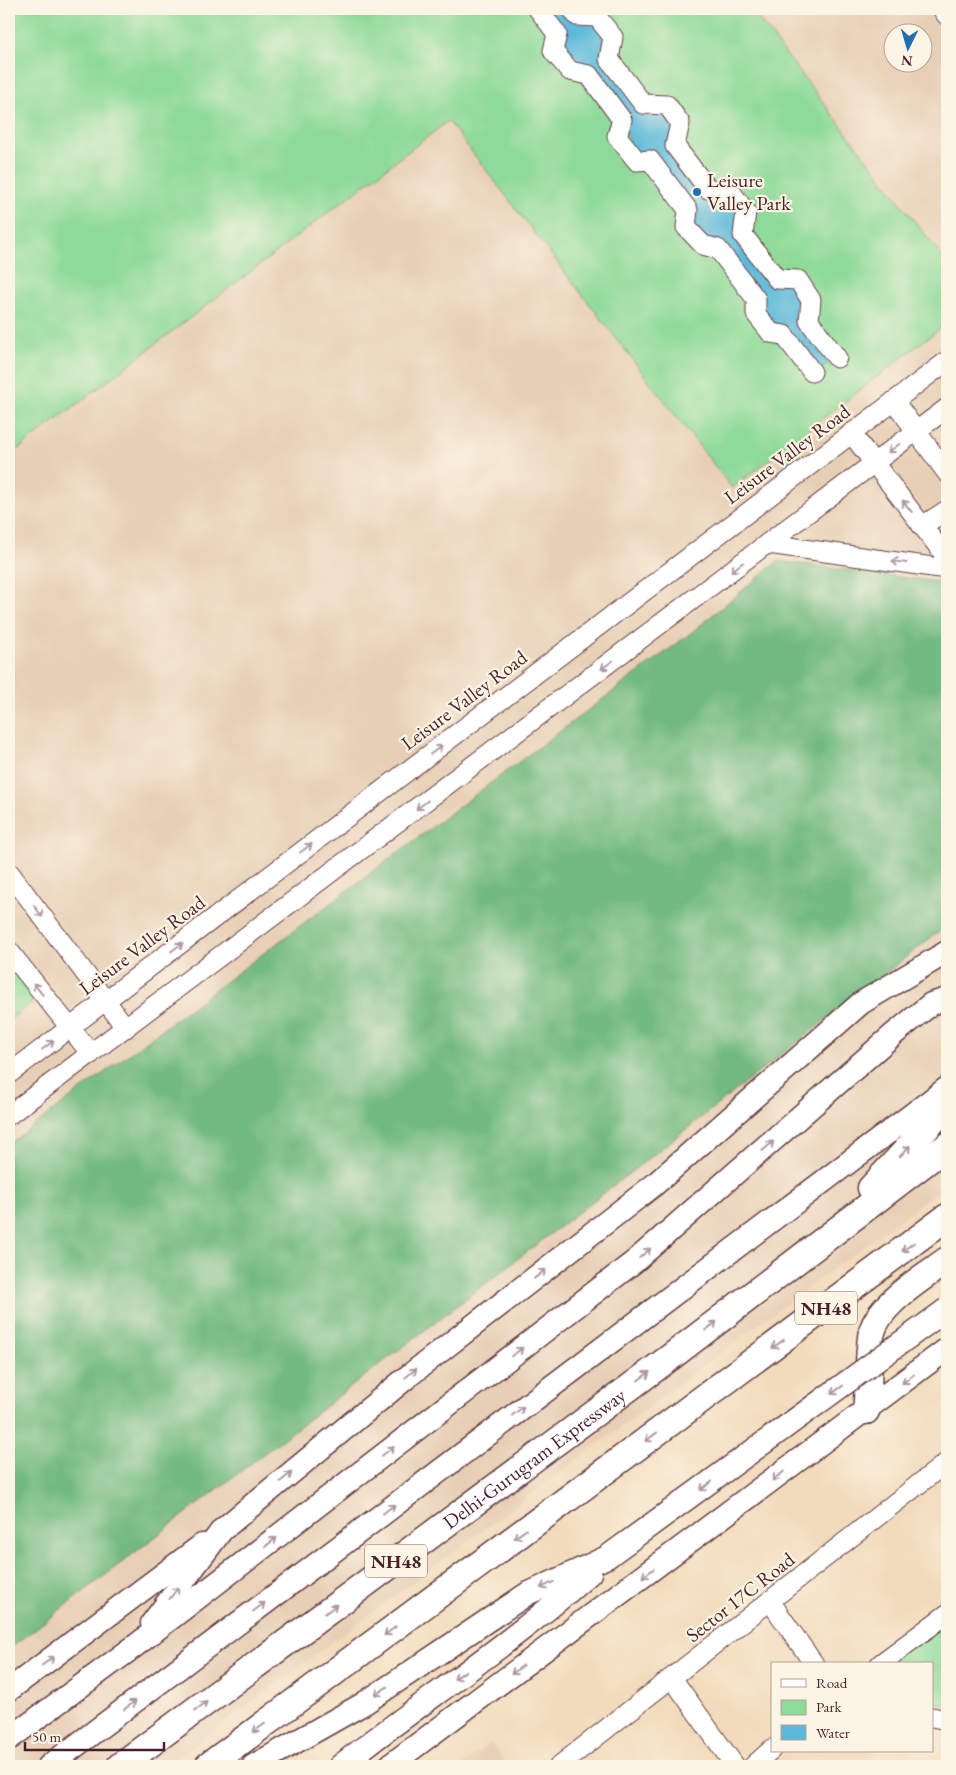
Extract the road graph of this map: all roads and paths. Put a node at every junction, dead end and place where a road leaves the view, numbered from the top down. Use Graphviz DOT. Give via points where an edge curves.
graph roads {
  1 [pos="538,9"];
  2 [pos="572,9"];
  3 [pos="942,9"];
  4 [pos="947,16"];
  5 [pos="837,358"];
  6 [pos="947,361"];
  7 [pos="812,372"];
  8 [pos="894,401"];
  9 [pos="947,408"];
  10 [pos="916,432"];
  11 [pos="851,433"];
  12 [pos="873,464"];
  13 [pos="947,473"];
  14 [pos="947,510"];
  15 [pos="922,526"];
  16 [pos="768,544"];
  17 [pos="947,558"];
  18 [pos="947,569"];
  19 [pos="9,872"];
  20 [pos="9,950"];
  21 [pos="947,952"];
  22 [pos="947,999"];
  23 [pos="107,1001"];
  24 [pos="126,1028"];
  25 [pos="69,1029"];
  26 [pos="92,1054"];
  27 [pos="9,1074"];
  28 [pos="947,1088"];
  29 [pos="947,1106"];
  30 [pos="9,1115"];
  31 [pos="947,1146"];
  32 [pos="947,1217"];
  33 [pos="824,1238"];
  34 [pos="947,1260"];
  35 [pos="947,1309"];
  36 [pos="947,1350"];
  37 [pos="866,1410"];
  38 [pos="947,1462"];
  39 [pos="222,1530"];
  40 [pos="607,1557"];
  41 [pos="770,1602"];
  42 [pos="947,1614"];
  43 [pos="135,1646"];
  44 [pos="813,1662"];
  45 [pos="883,1662"];
  46 [pos="672,1678"];
  47 [pos="9,1690"];
  48 [pos="934,1717"];
  49 [pos="947,1720"];
  50 [pos="9,1739"];
  51 [pos="771,1749"];
  52 [pos="568,1764"];
  53 [pos="49,1766"];
  54 [pos="120,1766"];
  55 [pos="208,1766"];
  56 [pos="252,1766"];
  57 [pos="340,1766"];
  58 [pos="389,1766"];
  59 [pos="734,1766"];
  60 [pos="753,1766"];
  1 -- 7 [label="street" via="557,34 553,50 570,71 589,75 622,120 617,136 638,161 650,160 688,210 686,227 703,245 718,249 756,299 756,314 771,333 784,335"];
  2 -- 5 [label="street" via="577,16 597,18 614,37 609,59 643,104 667,105 680,123 676,146 708,189 731,192 746,212 743,235 777,279 798,280 811,300 809,321"];
  3 -- 4 [label="street"];
  6 -- 8 [label="street, Leisure Valley Road"];
  8 -- 10 [label="street"];
  8 -- 11 [label="street, Leisure Valley Road"];
  9 -- 10 [label="street"];
  10 -- 12 [label="street, one-way"];
  10 -- 13 [label="street"];
  11 -- 12 [label="street"];
  23 -- 11 [label="street, Leisure Valley Road, one-way"];
  15 -- 12 [label="street, one-way"];
  12 -- 16 [label="street"];
  14 -- 15 [label="street"];
  15 -- 17 [label="street"];
  18 -- 16 [label="street, one-way"];
  16 -- 24 [label="street, one-way"];
  19 -- 23 [label="street, one-way"];
  25 -- 20 [label="street, one-way"];
  39 -- 21 [label="main road, one-way" via="411,1374 654,1185 861,1003"];
  43 -- 22 [label="main road, one-way" via="634,1262 894,1034 931,1004"];
  23 -- 24 [label="street"];
  23 -- 25 [label="street, Leisure Valley Road"];
  24 -- 26 [label="street"];
  25 -- 26 [label="street"];
  27 -- 25 [label="street, Leisure Valley Road, one-way"];
  26 -- 30 [label="street"];
  53 -- 28 [label="main road, one-way"];
  33 -- 29 [label="highway, one-way"];
  31 -- 33 [label="highway, Delhi-Gurugram Expressway / NH48"];
  32 -- 55 [label="highway, NH48, one-way"];
  54 -- 33 [label="highway, Delhi-Gurugram Expressway / NH48, one-way" via="672,1356"];
  34 -- 37 [label="highway" via="887,1305 871,1336"];
  35 -- 40 [label="main road, one-way, bridge"];
  36 -- 37 [label="main road, one-way"];
  37 -- 58 [label="main road, one-way"];
  38 -- 41 [label="street, Sector 17C Road"];
  43 -- 39 [label="main road, one-way"];
  47 -- 39 [label="main road, one-way"];
  40 -- 56 [label="main road, one-way" via="527,1594 363,1704"];
  40 -- 57 [label="main road, one-way" via="548,1610"];
  41 -- 44 [label="street"];
  41 -- 46 [label="street, Sector 17C Road"];
  42 -- 45 [label="street"];
  43 -- 50 [label="main road"];
  46 -- 52 [label="street, Sector 17C Road"];
  46 -- 59 [label="street"];
  48 -- 49 [label="street"];
  51 -- 60 [label="street"];
}
